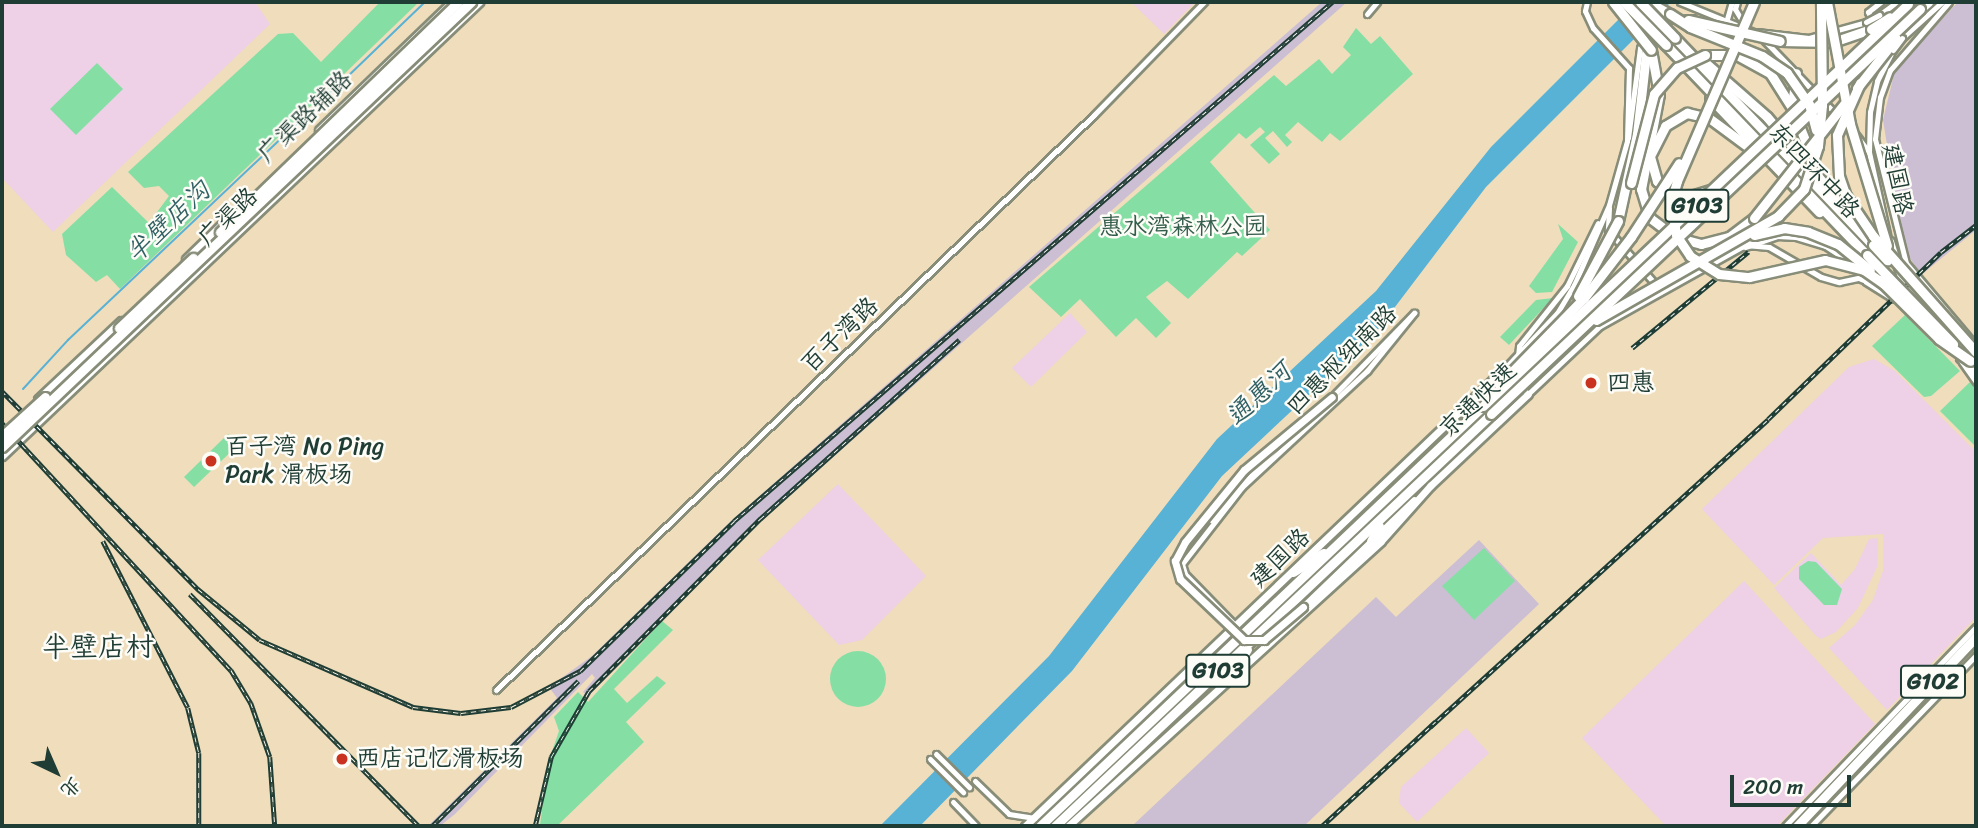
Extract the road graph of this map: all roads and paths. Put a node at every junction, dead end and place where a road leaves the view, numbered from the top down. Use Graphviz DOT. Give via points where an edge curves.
graph roads {
  1 [pos="452,2"];
  2 [pos="458,2"];
  3 [pos="471,2"];
  4 [pos="479,2"];
  5 [pos="1204,2"];
  6 [pos="1377,2"];
  7 [pos="1613,2"];
  8 [pos="1624,2"];
  9 [pos="1640,2"];
  10 [pos="1648,2"];
  11 [pos="1680,2"];
  12 [pos="1735,2"];
  13 [pos="1754,2"];
  14 [pos="1824,2"];
  15 [pos="1881,2"];
  16 [pos="1897,2"];
  17 [pos="1928,2"];
  18 [pos="1942,2"];
  19 [pos="1949,2"];
  20 [pos="1586,3"];
  21 [pos="1910,3"];
  22 [pos="1920,9"];
  23 [pos="1367,14"];
  24 [pos="1670,14"];
  25 [pos="1727,19"];
  26 [pos="1869,25"];
  27 [pos="1755,31"];
  28 [pos="1669,48"];
  29 [pos="1686,49"];
  30 [pos="1904,49"];
  31 [pos="1649,52"];
  32 [pos="1796,73"];
  33 [pos="1860,83"];
  34 [pos="1792,107"];
  35 [pos="1693,141"];
  36 [pos="1629,145"];
  37 [pos="1818,146"];
  38 [pos="1649,149"];
  39 [pos="1869,152"];
  40 [pos="1874,160"];
  41 [pos="1886,162"];
  42 [pos="1779,174"];
  43 [pos="1718,187"];
  44 [pos="1828,188"];
  45 [pos="1609,205"];
  46 [pos="1602,218"];
  47 [pos="1618,221"];
  48 [pos="1863,235"];
  49 [pos="1890,241"];
  50 [pos="1740,243"];
  51 [pos="1867,255"];
  52 [pos="1895,260"];
  53 [pos="1862,274"];
  54 [pos="1901,277"];
  55 [pos="1683,280"];
  56 [pos="1888,289"];
  57 [pos="138,304"];
  58 [pos="1931,311"];
  59 [pos="150,316"];
  60 [pos="1559,318"];
  61 [pos="1922,320"];
  62 [pos="1929,326"];
  63 [pos="1583,333"];
  64 [pos="106,336"];
  65 [pos="116,346"];
  66 [pos="1976,346"];
  67 [pos="1976,352"];
  68 [pos="1518,356"];
  69 [pos="1507,366"];
  70 [pos="1972,367"];
  71 [pos="1492,381"];
  72 [pos="1976,382"];
  73 [pos="1531,391"];
  74 [pos="1332,397"];
  75 [pos="1483,405"];
  76 [pos="1515,406"];
  77 [pos="2,434"];
  78 [pos="2,447"];
  79 [pos="2,456"];
  80 [pos="1430,486"];
  81 [pos="1383,518"];
  82 [pos="1345,538"];
  83 [pos="1371,541"];
  84 [pos="1182,564"];
  85 [pos="1293,572"];
  86 [pos="1236,626"];
  87 [pos="1976,627"];
  88 [pos="1255,637"];
  89 [pos="1976,637"];
  90 [pos="1976,643"];
  91 [pos="1976,655"];
  92 [pos="1229,677"];
  93 [pos="496,690"];
  94 [pos="936,754"];
  95 [pos="930,760"];
  96 [pos="975,780"];
  97 [pos="969,787"];
  98 [pos="963,792"];
  99 [pos="953,802"];
  100 [pos="1037,822"];
  101 [pos="976,826"];
  102 [pos="1025,826"];
  103 [pos="1055,826"];
  104 [pos="1068,826"];
  105 [pos="1785,826"];
  106 [pos="1799,826"];
  107 [pos="1811,826"];
  1 -- 57 [label="main road, 广渠路辅路"];
  2 -- 77 [label="highway, 广渠路, bridge"];
  3 -- 78 [label="highway, 广渠路, bridge"];
  4 -- 59 [label="main road, 广渠路"];
  5 -- 93 [label="street, 百子湾路" via="1074,134"];
  6 -- 23 [label="street"];
  7 -- 31 [label="highway, bridge"];
  8 -- 28 [label="highway, 东四环中路, bridge"];
  9 -- 29 [label="highway, 东四环中路, bridge"];
  10 -- 24 [label="highway"];
  11 -- 25 [label="street"];
  12 -- 25 [label="street"];
  12 -- 27 [label="street" via="1739,18"];
  13 -- 35 [label="highway, bridge"];
  14 -- 37 [label="highway, bridge"];
  14 -- 52 [label="highway, bridge" via="1850,124 1880,231"];
  15 -- 30 [label="street" via="1868,12 1882,37"];
  16 -- 26 [label="street, bridge"];
  17 -- 22 [label="highway, 京通快速 / G103"];
  18 -- 39 [label="street, 建国路, bridge" via="1902,38 1877,81"];
  19 -- 30 [label="street"];
  20 -- 36 [label="street" via="1587,18 1630,75"];
  21 -- 26 [label="highway, bridge"];
  21 -- 43 [label="highway, 京通快速 / G103, bridge"];
  22 -- 33 [label="highway, bridge"];
  22 -- 63 [label="highway, 京通快速 / G103, bridge"];
  24 -- 26 [label="highway, bridge" via="1780,41 1833,42"];
  24 -- 37 [label="highway, bridge" via="1787,73 1809,104"];
  25 -- 27 [label="street"];
  26 -- 27 [label="street" via="1809,38"];
  27 -- 32 [label="street"];
  27 -- 36 [label="street" via="1684,16 1666,20 1640,48"];
  28 -- 42 [label="highway"];
  28 -- 51 [label="highway, 东四环中路"];
  29 -- 44 [label="highway" via="1767,117"];
  29 -- 48 [label="highway, 东四环中路"];
  30 -- 40 [label="street" via="1890,70 1881,97"];
  31 -- 36 [label="highway" via="1637,134"];
  31 -- 38 [label="highway" via="1660,94"];
  32 -- 34 [label="highway"];
  32 -- 39 [label="street"];
  33 -- 38 [label="highway, bridge" via="1754,218 1713,243 1688,242 1650,218 1641,190"];
  33 -- 52 [label="highway, bridge" via="1837,135 1839,176 1857,214"];
  34 -- 44 [label="highway"];
  34 -- 47 [label="highway, bridge" via="1770,73 1737,55 1705,55 1677,68 1654,94"];
  35 -- 53 [label="highway, bridge" via="1677,181 1672,215 1683,248 1699,264 1741,277 1810,260 1839,262"];
  35 -- 60 [label="highway, bridge" via="1632,237"];
  36 -- 45 [label="street"];
  36 -- 47 [label="highway"];
  37 -- 50 [label="highway, bridge" via="1812,171 1793,203"];
  38 -- 42 [label="highway" via="1675,118 1696,115 1721,124"];
  38 -- 43 [label="highway, bridge" via="1653,173 1676,197 1693,197"];
  39 -- 40 [label="street, 建国路"];
  40 -- 41 [label="street"];
  40 -- 49 [label="street, 建国路"];
  40 -- 66 [label="street" via="1906,263"];
  42 -- 51 [label="highway"];
  43 -- 75 [label="highway, 京通快速 / G103, bridge"];
  44 -- 48 [label="highway"];
  45 -- 46 [label="street"];
  45 -- 55 [label="street" via="1608,230 1648,279 1657,285"];
  46 -- 60 [label="street, 建国路"];
  46 -- 68 [label="street" via="1587,238 1567,286 1519,346"];
  47 -- 60 [label="highway, bridge" via="1588,281"];
  48 -- 67 [label="highway, 东四环中路, bridge"];
  49 -- 53 [label="street, 建国路" via="1881,262"];
  49 -- 54 [label="main road, 东四环中路"];
  50 -- 53 [label="street, bridge" via="1769,247 1839,282"];
  50 -- 53 [label="highway, bridge" via="1777,234 1796,235 1826,244"];
  50 -- 55 [label="street"];
  50 -- 56 [label="highway, bridge" via="1767,230 1808,232 1838,244"];
  50 -- 63 [label="highway, bridge"];
  51 -- 70 [label="highway, 东四环中路, bridge"];
  52 -- 67 [label="highway, bridge"];
  53 -- 56 [label="highway, bridge"];
  54 -- 56 [label="main road"];
  54 -- 58 [label="main road, 东四环中路"];
  55 -- 63 [label="street"];
  56 -- 61 [label="main road, 东四环中路"];
  56 -- 62 [label="street, 东四环中路" via="1912,318"];
  56 -- 70 [label="highway, bridge"];
  57 -- 59 [label="street"];
  57 -- 64 [label="main road, 广渠路辅路"];
  58 -- 61 [label="main road"];
  58 -- 70 [label="main road, 东四环中路"];
  59 -- 65 [label="main road, 广渠路"];
  60 -- 68 [label="street, 建国路"];
  60 -- 75 [label="highway, bridge"];
  61 -- 62 [label="main road, 东四环中路"];
  62 -- 70 [label="main road, 东四环中路"];
  63 -- 73 [label="street"];
  63 -- 81 [label="highway, 京通快速 / G103, bridge"];
  64 -- 65 [label="street"];
  64 -- 77 [label="main road, 广渠路辅路"];
  65 -- 79 [label="main road, 广渠路"];
  68 -- 69 [label="street, 建国路"];
  69 -- 71 [label="main road, 建国路"];
  69 -- 73 [label="street"];
  70 -- 72 [label="street, 东四环中路"];
  71 -- 76 [label="street"];
  71 -- 85 [label="main road, 建国路"];
  73 -- 76 [label="main road"];
  74 -- 83 [label="main road, bridge" via="1244,470 1185,542 1175,561 1180,579 1244,640 1264,640"];
  74 -- 84 [label="street, 四惠枢纽南路" via="1237,487"];
  74 -- 84 [label="street, 四惠枢纽南路" via="1414,313 1367,371 1242,487"];
  75 -- 82 [label="highway, 京通快速 / G103"];
  76 -- 80 [label="main road"];
  80 -- 83 [label="main road"];
  80 -- 92 [label="main road" via="1371,550 1260,655"];
  81 -- 83 [label="highway"];
  81 -- 88 [label="highway, 京通快速 / G103"];
  82 -- 85 [label="highway"];
  82 -- 100 [label="highway, 京通快速 / G103"];
  84 -- 86 [label="street" via="1185,574"];
  85 -- 86 [label="main road, 建国路"];
  86 -- 100 [label="main road, 建国路"];
  87 -- 105 [label="street"];
  88 -- 92 [label="highway"];
  88 -- 103 [label="highway, 京通快速 / G103"];
  89 -- 106 [label="highway, G102"];
  90 -- 106 [label="highway, G102"];
  91 -- 107 [label="street"];
  92 -- 104 [label="main road"];
  94 -- 97 [label="street"];
  95 -- 98 [label="street"];
  96 -- 100 [label="street" via="1009,814"];
  99 -- 101 [label="street"];
  100 -- 102 [label="main road, 建国路"];
}
